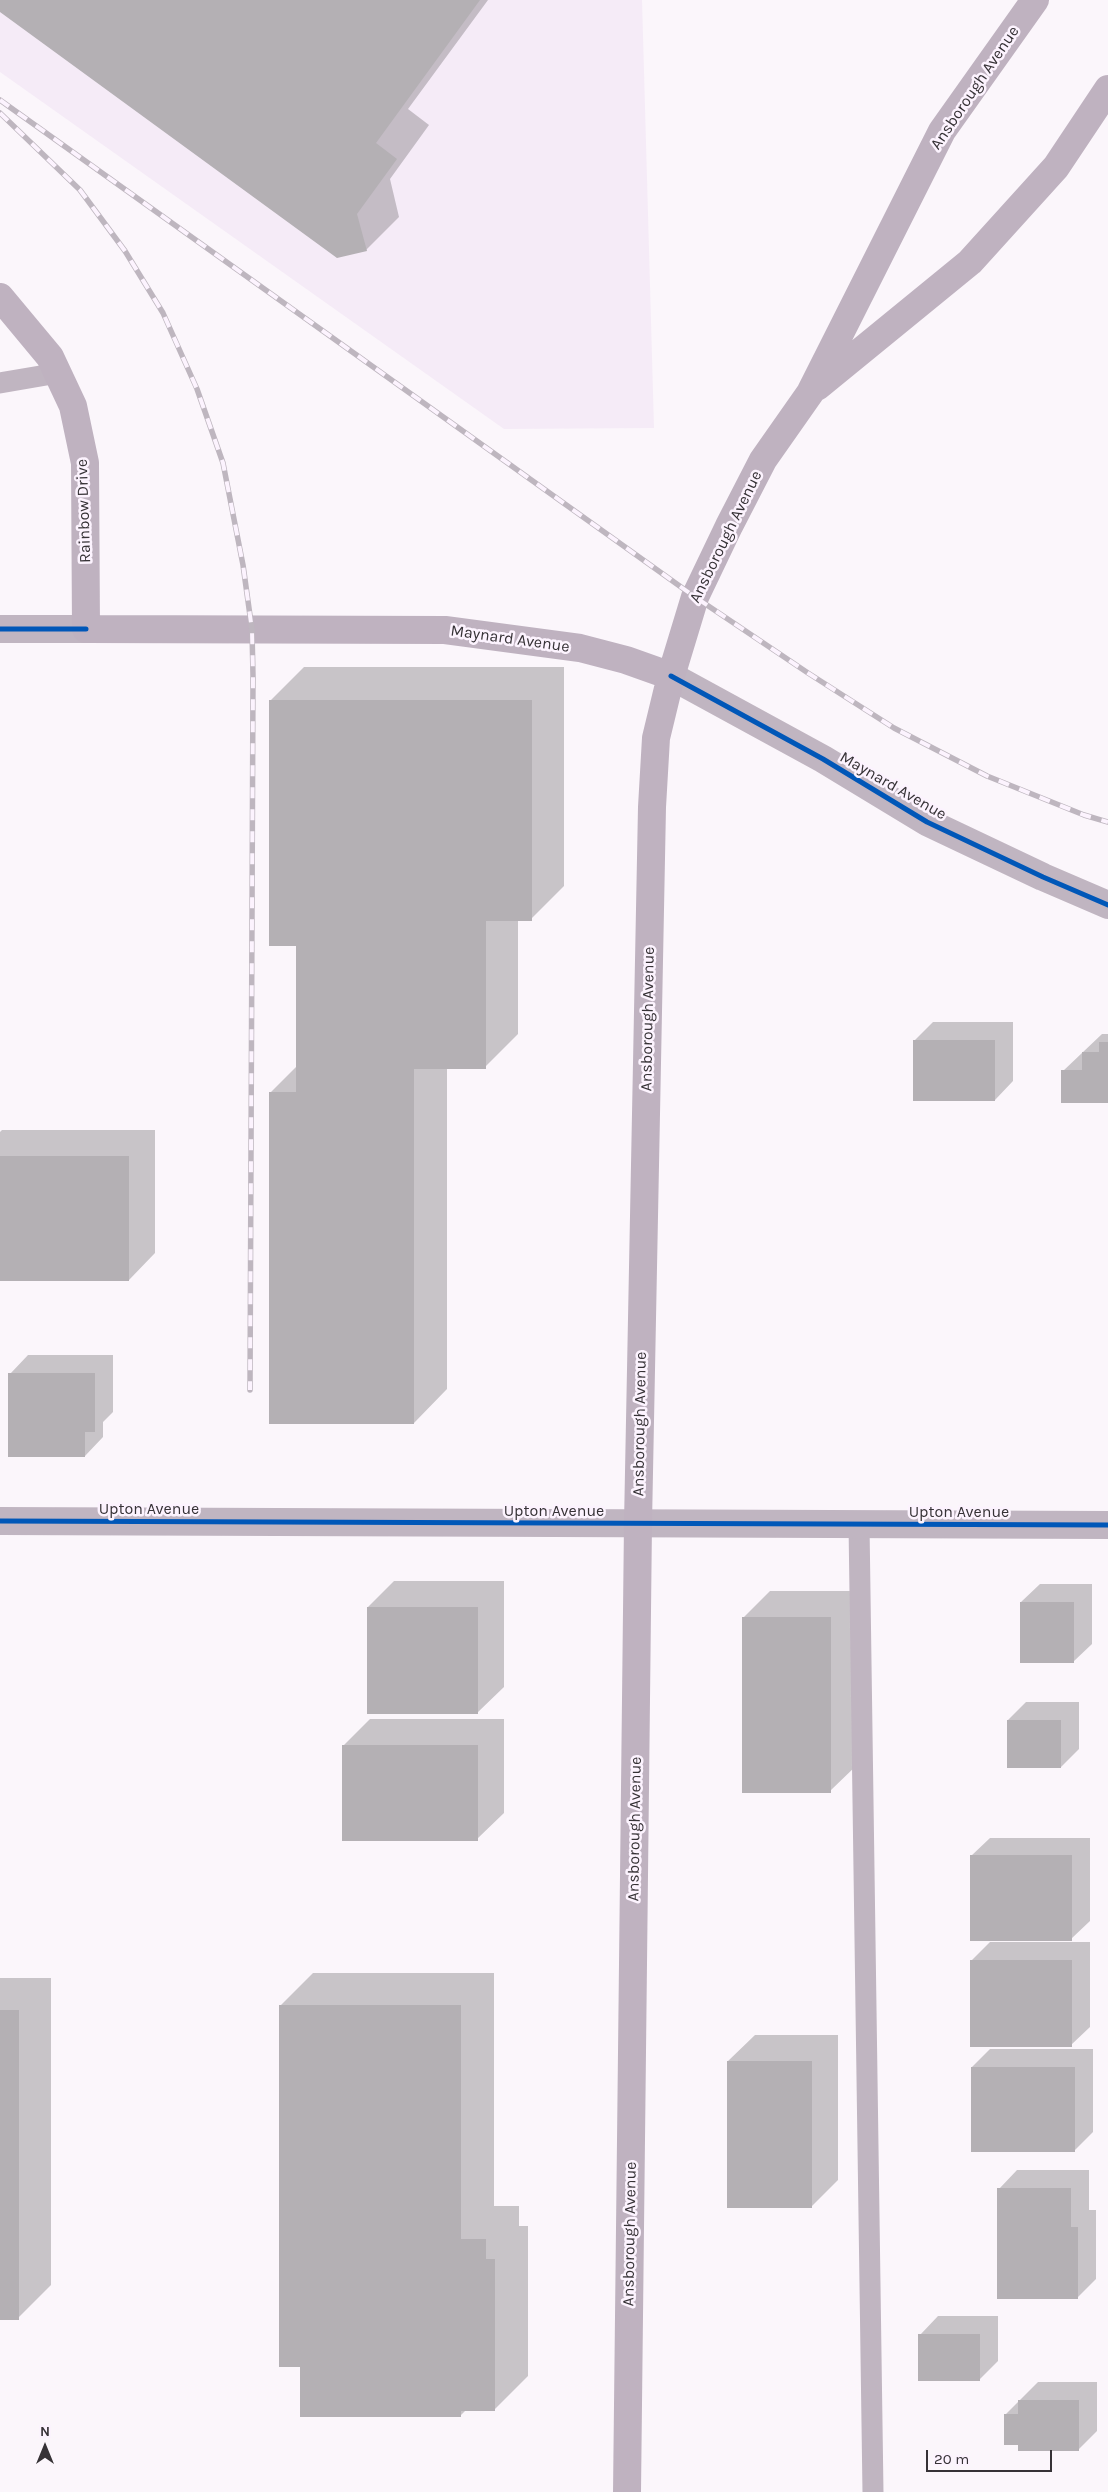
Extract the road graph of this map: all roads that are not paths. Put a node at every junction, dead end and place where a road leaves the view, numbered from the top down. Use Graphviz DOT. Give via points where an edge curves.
graph roads {
  1 [pos="1035,0"];
  2 [pos="1108,89"];
  3 [pos="0,297"];
  4 [pos="58,373"];
  5 [pos="0,383"];
  6 [pos="810,393"];
  7 [pos="0,629"];
  8 [pos="86,629"];
  9 [pos="671,676"];
  10 [pos="1108,905"];
  11 [pos="0,1521"];
  12 [pos="638,1523"];
  13 [pos="859,1524"];
  14 [pos="1108,1525"];
  15 [pos="627,2492"];
  16 [pos="873,2492"];
  1 -- 6 [label="main road, Ansborough Avenue" via="942,131"];
  2 -- 6 [label="main road, Ansborough Avenue" via="1056,167 970,262"];
  3 -- 4 [label="main road, Rainbow Drive" via="50,357"];
  4 -- 5 [label="lane"];
  4 -- 8 [label="main road, Rainbow Drive" via="73,406 85,464"];
  6 -- 9 [label="main road, Ansborough Avenue" via="763,460 721,543 695,597"];
  7 -- 8 [label="street, Maynard Avenue"];
  8 -- 9 [label="main road, Maynard Avenue" via="445,630 580,648"];
  9 -- 10 [label="street, Maynard Avenue" via="823,759 927,822"];
  9 -- 12 [label="main road, Ansborough Avenue" via="656,738 652,807"];
  11 -- 12 [label="street, Upton Avenue"];
  12 -- 13 [label="street, Upton Avenue"];
  12 -- 15 [label="main road, Ansborough Avenue"];
  13 -- 14 [label="street, Upton Avenue"];
  13 -- 16 [label="lane"];
}
